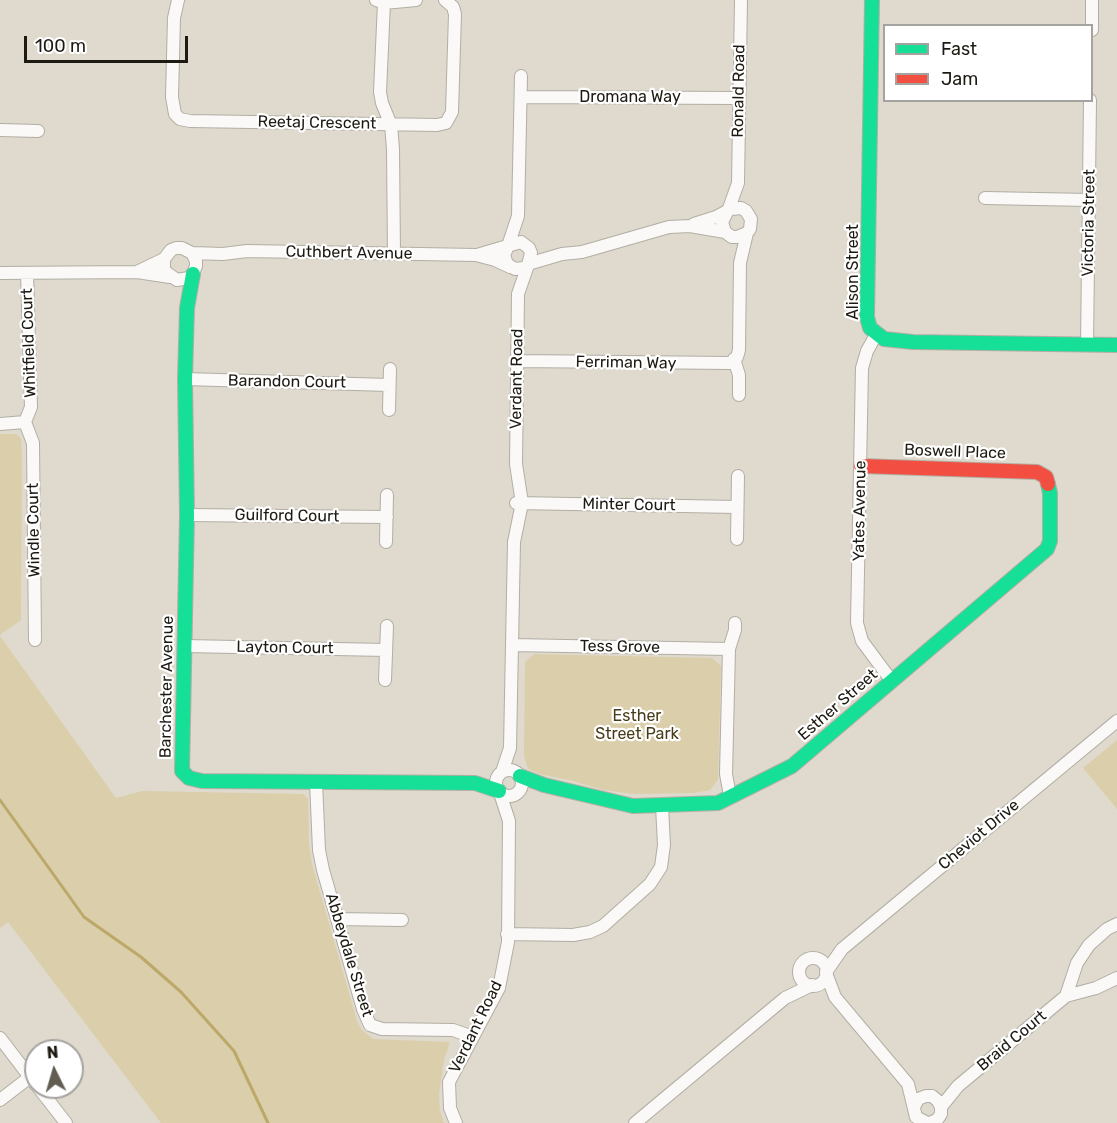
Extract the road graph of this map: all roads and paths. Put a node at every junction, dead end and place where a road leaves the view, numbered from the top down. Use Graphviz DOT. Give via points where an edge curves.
graph roads {
  1 [pos="178,0"];
  2 [pos="416,0"];
  3 [pos="445,0"];
  4 [pos="741,0"];
  5 [pos="872,0"];
  6 [pos="1092,0"];
  7 [pos="380,2"];
  8 [pos="1092,24"];
  9 [pos="878,68"];
  10 [pos="521,76"];
  11 [pos="521,97"];
  12 [pos="739,98"];
  13 [pos="1090,102"];
  14 [pos="391,124"];
  15 [pos="0,130"];
  16 [pos="38,131"];
  17 [pos="738,183"];
  18 [pos="985,198"];
  19 [pos="1089,200"];
  20 [pos="727,211"];
  21 [pos="749,214"];
  22 [pos="518,216"];
  23 [pos="690,226"];
  24 [pos="727,233"];
  25 [pos="747,234"];
  26 [pos="508,246"];
  27 [pos="529,248"];
  28 [pos="192,253"];
  29 [pos="223,254"];
  30 [pos="393,254"];
  31 [pos="562,254"];
  32 [pos="476,255"];
  33 [pos="164,259"];
  34 [pos="740,263"];
  35 [pos="528,265"];
  36 [pos="510,267"];
  37 [pos="195,270"];
  38 [pos="137,272"];
  39 [pos="0,273"];
  40 [pos="27,273"];
  41 [pos="173,278"];
  42 [pos="518,294"];
  43 [pos="188,308"];
  44 [pos="876,335"];
  45 [pos="1087,345"];
  46 [pos="1117,345"];
  47 [pos="734,359"];
  48 [pos="517,361"];
  49 [pos="390,369"];
  50 [pos="185,379"];
  51 [pos="389,385"];
  52 [pos="739,395"];
  53 [pos="388,410"];
  54 [pos="25,422"];
  55 [pos="0,424"];
  56 [pos="861,466"];
  57 [pos="738,476"];
  58 [pos="1046,477"];
  59 [pos="387,495"];
  60 [pos="518,503"];
  61 [pos="737,507"];
  62 [pos="187,515"];
  63 [pos="387,517"];
  64 [pos="737,539"];
  65 [pos="386,542"];
  66 [pos="735,623"];
  67 [pos="387,626"];
  68 [pos="35,640"];
  69 [pos="512,645"];
  70 [pos="185,646"];
  71 [pos="729,649"];
  72 [pos="386,650"];
  73 [pos="385,680"];
  74 [pos="891,680"];
  75 [pos="1117,721"];
  76 [pos="510,748"];
  77 [pos="500,773"];
  78 [pos="519,775"];
  79 [pos="316,782"];
  80 [pos="475,783"];
  81 [pos="544,785"];
  82 [pos="499,792"];
  83 [pos="519,792"];
  84 [pos="730,796"];
  85 [pos="662,806"];
  86 [pos="509,821"];
  87 [pos="337,920"];
  88 [pos="402,920"];
  89 [pos="1117,924"];
  90 [pos="507,934"];
  91 [pos="842,949"];
  92 [pos="811,958"];
  93 [pos="799,971"];
  94 [pos="826,973"];
  95 [pos="1117,978"];
  96 [pos="813,985"];
  97 [pos="1066,996"];
  98 [pos="835,997"];
  99 [pos="785,998"];
  100 [pos="473,1037"];
  101 [pos="0,1038"];
  102 [pos="24,1069"];
  103 [pos="908,1084"];
  104 [pos="958,1086"];
  105 [pos="24,1088"];
  106 [pos="932,1096"];
  107 [pos="47,1099"];
  108 [pos="0,1100"];
  109 [pos="912,1114"];
  110 [pos="942,1114"];
  111 [pos="66,1123"];
  112 [pos="456,1123"];
  113 [pos="635,1123"];
  114 [pos="929,1123"];
  1 -- 14 [label="street, Reetaj Crescent" via="171,98 180,119"];
  2 -- 7 [label="street"];
  3 -- 14 [label="street, Reetaj Crescent" via="455,14 451,117 437,125"];
  4 -- 12 [label="street, Ronald Road"];
  5 -- 9 [label="street, Alison Street"];
  6 -- 8 [label="street"];
  7 -- 14 [label="street" via="380,92"];
  9 -- 44 [label="street, Alison Street" via="867,317"];
  10 -- 11 [label="street"];
  11 -- 12 [label="street, Dromana Way"];
  11 -- 22 [label="street"];
  12 -- 17 [label="street, Ronald Road"];
  13 -- 19 [label="street, Victoria Street"];
  14 -- 30 [label="street"];
  15 -- 16 [label="street"];
  17 -- 20 [label="street, Ronald Road"];
  17 -- 21 [label="street, Ronald Road"];
  18 -- 19 [label="street"];
  19 -- 45 [label="street, Victoria Street"];
  20 -- 21 [label="street" via="741,208"];
  20 -- 23 [label="street"];
  20 -- 24 [label="street" via="722,222"];
  21 -- 25 [label="street"];
  22 -- 26 [label="street"];
  22 -- 27 [label="street"];
  23 -- 24 [label="street"];
  23 -- 31 [label="street" via="658,229 582,252"];
  24 -- 25 [label="street" via="737,237"];
  24 -- 34 [label="street"];
  25 -- 34 [label="street"];
  26 -- 27 [label="street" via="521,242"];
  26 -- 32 [label="street, Cuthbert Avenue"];
  26 -- 36 [label="street" via="504,260"];
  27 -- 31 [label="street"];
  27 -- 35 [label="street"];
  28 -- 29 [label="street, Cuthbert Avenue"];
  28 -- 33 [label="street" via="176,248"];
  28 -- 37 [label="street"];
  29 -- 30 [label="street, Cuthbert Avenue"];
  29 -- 37 [label="street, Cuthbert Avenue"];
  30 -- 32 [label="street, Cuthbert Avenue"];
  31 -- 35 [label="street"];
  32 -- 36 [label="street, Cuthbert Avenue"];
  33 -- 38 [label="street"];
  33 -- 41 [label="street" via="164,269"];
  34 -- 47 [label="street" via="739,350"];
  35 -- 36 [label="street"];
  35 -- 42 [label="street, Verdant Road"];
  36 -- 42 [label="street, Verdant Road"];
  37 -- 41 [label="street" via="189,278"];
  37 -- 43 [label="street, Barchester Avenue"];
  38 -- 40 [label="street"];
  38 -- 41 [label="street"];
  39 -- 40 [label="street"];
  40 -- 54 [label="street, Whitfield Court" via="31,407"];
  41 -- 43 [label="street, Barchester Avenue"];
  42 -- 48 [label="street, Verdant Road"];
  43 -- 50 [label="street, Barchester Avenue"];
  44 -- 45 [label="street, Alison Street" via="913,342"];
  44 -- 56 [label="street, Yates Avenue" via="862,368"];
  45 -- 46 [label="street, Alison Street"];
  47 -- 48 [label="street, Ferriman Way" via="724,364"];
  47 -- 52 [label="street"];
  48 -- 60 [label="street, Verdant Road"];
  49 -- 51 [label="street"];
  50 -- 51 [label="street, Barandon Court"];
  50 -- 62 [label="street, Barchester Avenue"];
  51 -- 53 [label="street"];
  54 -- 55 [label="street, Whitfield Court"];
  54 -- 68 [label="street, Windle Court" via="33,443"];
  56 -- 58 [label="street, Boswell Place" via="1027,470"];
  56 -- 74 [label="street, Yates Avenue" via="857,623 862,641"];
  57 -- 61 [label="street"];
  58 -- 74 [label="street, Esther Street" via="1050,493 1047,549"];
  59 -- 63 [label="street"];
  60 -- 61 [label="street, Minter Court"];
  60 -- 69 [label="street, Verdant Road"];
  61 -- 64 [label="street"];
  62 -- 63 [label="street, Guilford Court"];
  62 -- 70 [label="street, Barchester Avenue"];
  63 -- 65 [label="street"];
  66 -- 71 [label="street"];
  67 -- 72 [label="street"];
  69 -- 71 [label="street, Tess Grove"];
  69 -- 76 [label="street, Verdant Road"];
  70 -- 72 [label="street, Layton Court"];
  70 -- 79 [label="street, Barchester Avenue" via="182,771 189,778 202,781"];
  71 -- 84 [label="street" via="726,774"];
  72 -- 73 [label="street"];
  74 -- 84 [label="street, Esther Street" via="792,766"];
  75 -- 91 [label="street, Cheviot Drive"];
  76 -- 77 [label="street, Verdant Road"];
  76 -- 78 [label="street, Verdant Road"];
  77 -- 78 [label="street" via="510,770"];
  77 -- 80 [label="street, Barchester Avenue"];
  77 -- 82 [label="street" via="496,783"];
  78 -- 81 [label="street, Esther Street"];
  78 -- 83 [label="street"];
  79 -- 80 [label="street, Barchester Avenue"];
  79 -- 87 [label="street, Abbeydale Street" via="319,850"];
  80 -- 82 [label="street, Barchester Avenue"];
  81 -- 83 [label="street, Esther Street"];
  81 -- 85 [label="street, Esther Street" via="633,806"];
  82 -- 83 [label="street" via="509,796"];
  82 -- 86 [label="street, Verdant Road"];
  83 -- 86 [label="street, Verdant Road"];
  84 -- 85 [label="street, Esther Street" via="718,803"];
  85 -- 90 [label="street" via="661,867 650,884 603,926 573,935"];
  86 -- 90 [label="street, Verdant Road"];
  87 -- 88 [label="street"];
  87 -- 100 [label="street, Abbeydale Street" via="370,1024 382,1029 453,1030"];
  89 -- 97 [label="street" via="1089,945 1077,963"];
  90 -- 100 [label="street, Verdant Road" via="499,988"];
  91 -- 92 [label="street, Cheviot Drive"];
  91 -- 94 [label="street, Cheviot Drive"];
  92 -- 93 [label="street" via="803,962"];
  92 -- 94 [label="street" via="821,961"];
  93 -- 96 [label="street" via="802,980"];
  93 -- 99 [label="street"];
  94 -- 96 [label="street" via="823,981"];
  94 -- 98 [label="street"];
  95 -- 97 [label="street, Braid Court"];
  96 -- 98 [label="street"];
  96 -- 99 [label="street"];
  97 -- 104 [label="street, Braid Court"];
  98 -- 103 [label="street"];
  99 -- 113 [label="street"];
  100 -- 112 [label="street, Verdant Road" via="449,1082 450,1108"];
  101 -- 102 [label="street"];
  103 -- 106 [label="street"];
  103 -- 109 [label="street"];
  104 -- 106 [label="street, Braid Court"];
  104 -- 110 [label="street, Braid Court"];
  105 -- 108 [label="street"];
  106 -- 109 [label="street" via="918,1099"];
  106 -- 110 [label="street" via="939,1101"];
  107 -- 111 [label="street"];
  109 -- 114 [label="street"];
  110 -- 114 [label="street"];
}
